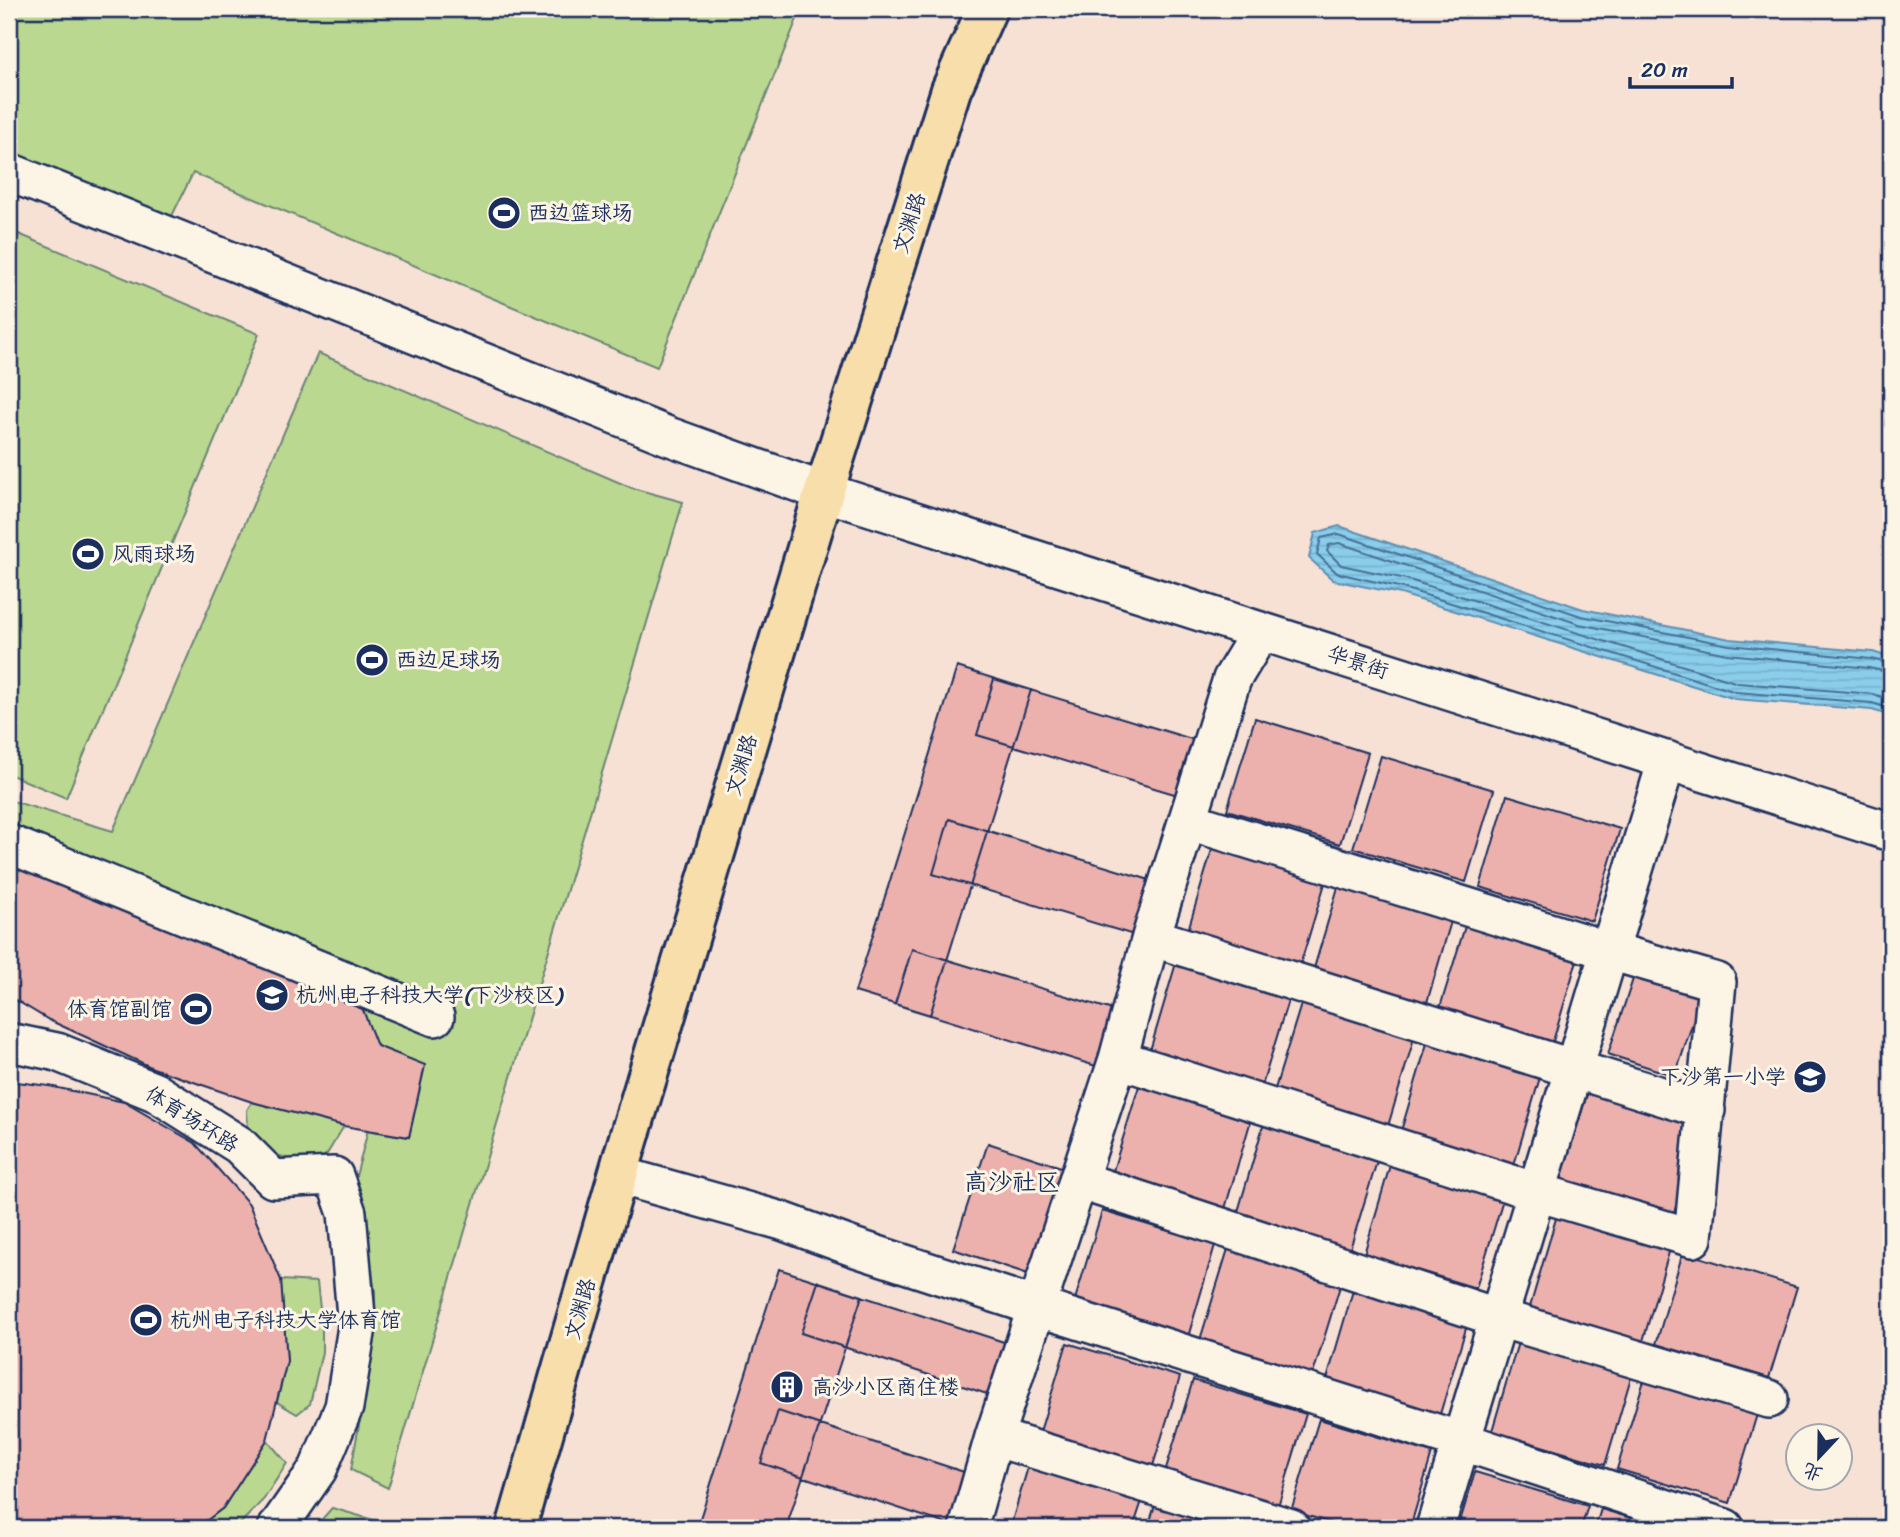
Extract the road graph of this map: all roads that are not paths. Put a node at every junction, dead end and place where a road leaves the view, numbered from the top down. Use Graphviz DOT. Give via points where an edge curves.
graph roads {
  1 [pos="987,9"];
  2 [pos="9,172"];
  3 [pos="824,492"];
  4 [pos="1261,631"];
  5 [pos="1667,760"];
  6 [pos="1189,821"];
  7 [pos="1891,832"];
  8 [pos="9,844"];
  9 [pos="1152,937"];
  10 [pos="1610,951"];
  11 [pos="435,1017"];
  12 [pos="9,1042"];
  13 [pos="1118,1059"];
  14 [pos="1574,1068"];
  15 [pos="1706,1110"];
  16 [pos="618,1175"];
  17 [pos="1079,1180"];
  18 [pos="1537,1192"];
  19 [pos="1037,1307"];
  20 [pos="1499,1318"];
  21 [pos="1769,1399"];
  22 [pos="994,1437"];
  23 [pos="1461,1441"];
  24 [pos="277,1528"];
  25 [pos="516,1528"];
  26 [pos="968,1528"];
  27 [pos="1291,1528"];
  28 [pos="1435,1528"];
  29 [pos="1725,1528"];
  1 -- 3 [label="main road, 文渊路" via="951,90"];
  2 -- 3 [label="street, 华景街" via="655,430"];
  3 -- 4 [label="street, 华景街"];
  3 -- 16 [label="main road, 文渊路"];
  4 -- 5 [label="street, 华景街"];
  4 -- 6 [label="street" via="1232,679"];
  5 -- 7 [label="street, 华景街"];
  5 -- 10 [label="street"];
  6 -- 9 [label="street"];
  6 -- 10 [label="street"];
  8 -- 11 [label="street"];
  9 -- 13 [label="street"];
  9 -- 14 [label="street"];
  10 -- 14 [label="street"];
  10 -- 15 [label="street" via="1717,982"];
  12 -- 24 [label="street, 体育场环路" via="57,1052 155,1093 239,1145 273,1179 334,1176 347,1213 357,1327 349,1380 344,1407 318,1469"];
  13 -- 17 [label="street"];
  13 -- 18 [label="street"];
  14 -- 15 [label="street"];
  14 -- 18 [label="street"];
  15 -- 18 [label="street" via="1693,1238"];
  16 -- 19 [label="street" via="782,1221"];
  16 -- 25 [label="main road, 文渊路"];
  17 -- 19 [label="street"];
  17 -- 20 [label="street"];
  18 -- 20 [label="street"];
  19 -- 22 [label="street"];
  19 -- 23 [label="street"];
  20 -- 21 [label="street"];
  20 -- 23 [label="street"];
  22 -- 26 [label="street"];
  22 -- 27 [label="street"];
  23 -- 28 [label="street"];
  23 -- 29 [label="street"];
}
